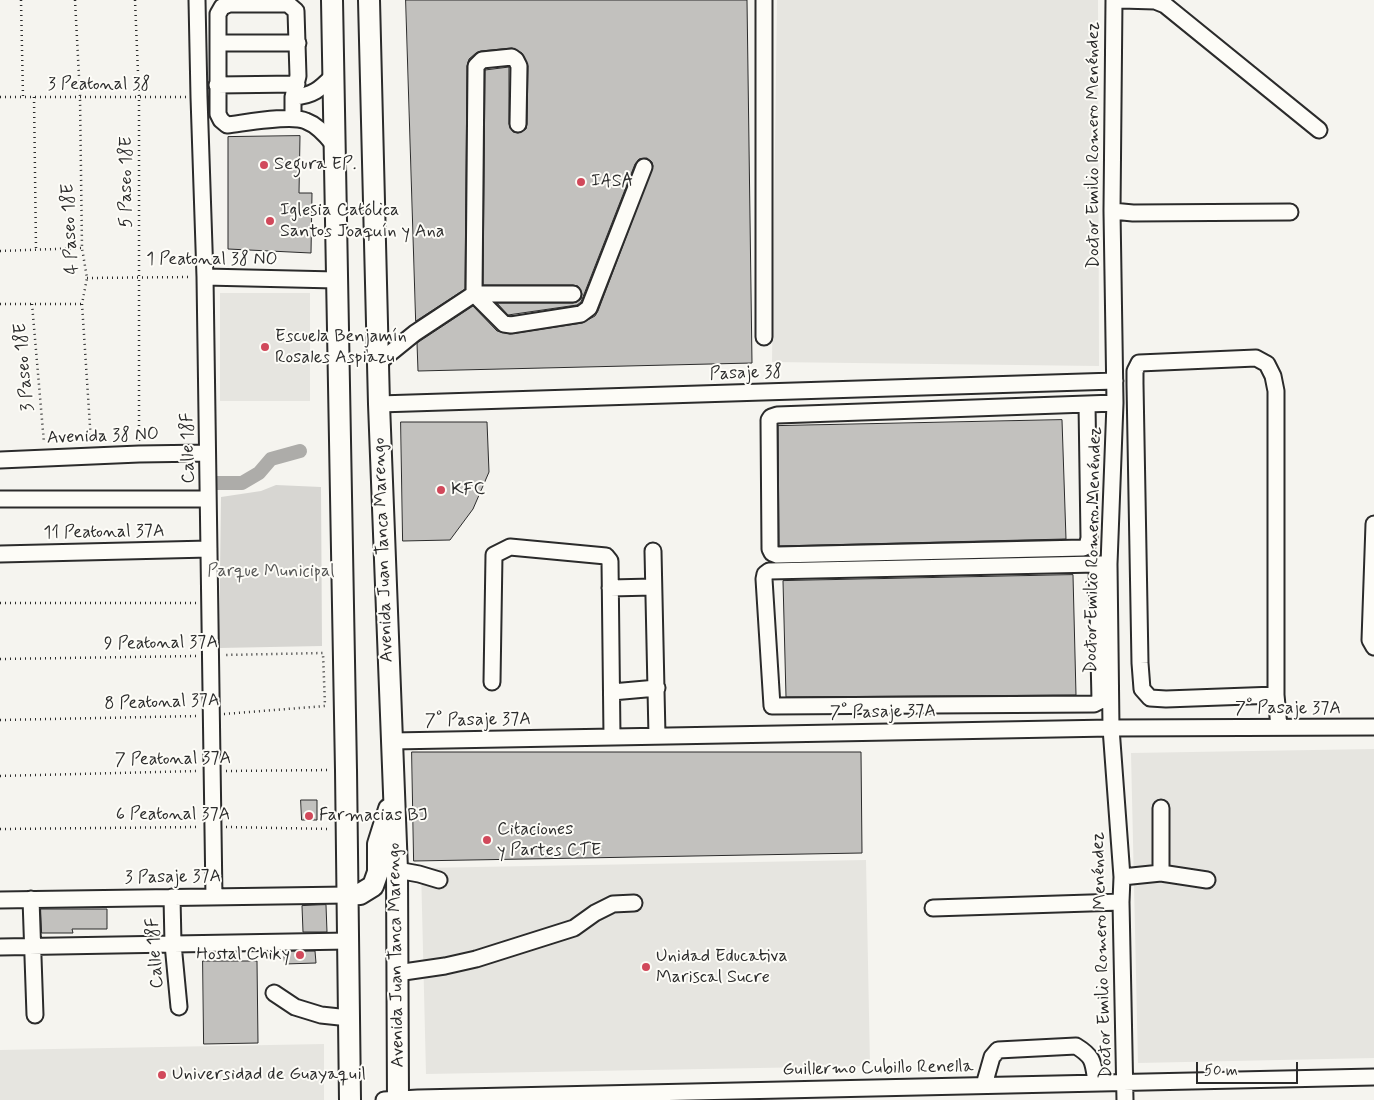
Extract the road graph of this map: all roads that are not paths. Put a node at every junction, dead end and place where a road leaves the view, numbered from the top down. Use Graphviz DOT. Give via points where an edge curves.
graph roads {
  1 [pos="197,0"];
  2 [pos="332,0"];
  3 [pos="369,0"];
  4 [pos="764,0"];
  5 [pos="1114,0"];
  6 [pos="1120,0"];
  7 [pos="218,43"];
  8 [pos="298,43"];
  9 [pos="333,76"];
  10 [pos="217,85"];
  11 [pos="296,91"];
  12 [pos="293,118"];
  13 [pos="518,124"];
  14 [pos="1319,130"];
  15 [pos="334,144"];
  16 [pos="644,167"];
  17 [pos="1112,211"];
  18 [pos="1290,212"];
  19 [pos="205,277"];
  20 [pos="336,280"];
  21 [pos="474,294"];
  22 [pos="573,294"];
  23 [pos="764,337"];
  24 [pos="378,363"];
  25 [pos="1115,381"];
  26 [pos="1115,403"];
  27 [pos="379,404"];
  28 [pos="1087,404"];
  29 [pos="207,453"];
  30 [pos="0,460"];
  31 [pos="208,498"];
  32 [pos="0,499"];
  33 [pos="1374,524"];
  34 [pos="209,549"];
  35 [pos="653,551"];
  36 [pos="0,554"];
  37 [pos="1103,564"];
  38 [pos="654,587"];
  39 [pos="610,588"];
  40 [pos="1374,647"];
  41 [pos="492,682"];
  42 [pos="657,688"];
  43 [pos="612,692"];
  44 [pos="1276,695"];
  45 [pos="772,706"];
  46 [pos="1279,727"];
  47 [pos="1374,727"];
  48 [pos="1111,728"];
  49 [pos="770,734"];
  50 [pos="657,736"];
  51 [pos="612,737"];
  52 [pos="392,741"];
  53 [pos="394,796"];
  54 [pos="1161,808"];
  55 [pos="396,870"];
  56 [pos="1161,874"];
  57 [pos="1122,877"];
  58 [pos="439,880"];
  59 [pos="1207,880"];
  60 [pos="347,895"];
  61 [pos="172,897"];
  62 [pos="214,897"];
  63 [pos="31,899"];
  64 [pos="0,900"];
  65 [pos="1121,902"];
  66 [pos="634,903"];
  67 [pos="933,908"];
  68 [pos="348,941"];
  69 [pos="173,944"];
  70 [pos="0,947"];
  71 [pos="32,947"];
  72 [pos="397,973"];
  73 [pos="274,993"];
  74 [pos="179,1007"];
  75 [pos="35,1015"];
  76 [pos="349,1018"];
  77 [pos="1374,1077"];
  78 [pos="1096,1082"];
  79 [pos="1125,1082"];
  80 [pos="984,1085"];
  81 [pos="394,1099"];
  82 [pos="350,1100"];
  83 [pos="1125,1100"];
  1 -- 19 [label="street, Calle 18F"];
  2 -- 9 [label="main road"];
  3 -- 24 [label="main road, Avenida Juan Tanca Marengo"];
  4 -- 23 [label="street"];
  5 -- 17 [label="street, Doctor Emilio Romero Menéndez"];
  6 -- 14 [label="street" via="1155,1 1165,5"];
  7 -- 8 [label="street"];
  7 -- 8 [label="street" via="218,14 222,7 229,4 288,4 296,11"];
  7 -- 10 [label="street"];
  8 -- 11 [label="street"];
  9 -- 11 [label="street" via="319,91 304,97"];
  9 -- 15 [label="main road"];
  10 -- 11 [label="street"];
  10 -- 12 [label="street" via="218,114 228,125"];
  11 -- 12 [label="street"];
  12 -- 15 [label="street" via="306,120"];
  13 -- 21 [label="street" via="519,66 516,60 512,57 482,60 476,66"];
  15 -- 20 [label="main road"];
  16 -- 21 [label="street" via="589,308 581,314 504,324"];
  17 -- 18 [label="street"];
  17 -- 25 [label="street, Doctor Emilio Romero Menéndez"];
  19 -- 20 [label="street, 1 Peatonal 38 NO"];
  19 -- 29 [label="street, Calle 18F"];
  20 -- 60 [label="main road"];
  21 -- 22 [label="street"];
  21 -- 24 [label="street" via="415,333"];
  24 -- 27 [label="main road, Avenida Juan Tanca Marengo"];
  25 -- 26 [label="street, Doctor Emilio Romero Menéndez"];
  25 -- 27 [label="street, Pasaje 38"];
  26 -- 28 [label="street"];
  26 -- 37 [label="street, Doctor Emilio Romero Menéndez"];
  27 -- 52 [label="main road, Avenida Juan Tanca Marengo"];
  28 -- 28 [label="street" via="771,417 770,549 778,555 1083,548 1089,538"];
  29 -- 30 [label="street, Avenida 38 NO"];
  29 -- 31 [label="street, Calle 18F"];
  31 -- 32 [label="street"];
  31 -- 34 [label="street, Calle 18F"];
  33 -- 40 [label="street" via="1370,640"];
  34 -- 36 [label="street, 11 Peatonal 37A"];
  34 -- 62 [label="street, Calle 18F"];
  35 -- 38 [label="street"];
  37 -- 45 [label="street" via="1100,700 1094,704"];
  37 -- 45 [label="street" via="769,571 764,579"];
  37 -- 48 [label="street, Doctor Emilio Romero Menéndez"];
  38 -- 39 [label="street"];
  38 -- 42 [label="street"];
  39 -- 41 [label="street" via="610,561 606,556 510,548 494,555"];
  39 -- 43 [label="street"];
  42 -- 43 [label="street"];
  42 -- 50 [label="street"];
  43 -- 51 [label="street"];
  44 -- 44 [label="street" via="1276,391 1273,376 1267,364 1256,358 1139,363 1135,384 1142,689 1150,698 1166,699"];
  44 -- 46 [label="street"];
  45 -- 49 [label="street"];
  46 -- 47 [label="street, 7° Pasaje 37A"];
  46 -- 48 [label="street, 7° Pasaje 37A"];
  48 -- 49 [label="street, 7° Pasaje 37A"];
  48 -- 57 [label="street, Doctor Emilio Romero Menéndez"];
  49 -- 50 [label="street, 7° Pasaje 37A"];
  50 -- 51 [label="street, 7° Pasaje 37A"];
  51 -- 52 [label="street, 7° Pasaje 37A"];
  52 -- 53 [label="main road, Avenida Juan Tanca Marengo"];
  53 -- 55 [label="main road, Avenida Juan Tanca Marengo"];
  53 -- 60 [label="main road" via="378,844 378,872 373,886 360,894"];
  54 -- 56 [label="street"];
  55 -- 58 [label="street"];
  55 -- 72 [label="main road, Avenida Juan Tanca Marengo"];
  56 -- 57 [label="street"];
  56 -- 59 [label="street"];
  57 -- 65 [label="street, Doctor Emilio Romero Menéndez"];
  60 -- 62 [label="street, 3 Pasaje 37A"];
  60 -- 68 [label="main road"];
  61 -- 62 [label="street, 3 Pasaje 37A"];
  61 -- 63 [label="street, 3 Pasaje 37A"];
  61 -- 69 [label="street, Calle 18F"];
  63 -- 64 [label="street, 3 Pasaje 37A"];
  63 -- 71 [label="street"];
  65 -- 67 [label="street"];
  65 -- 79 [label="street, Doctor Emilio Romero Menéndez"];
  66 -- 72 [label="street" via="613,904 574,928 476,959"];
  68 -- 69 [label="street"];
  68 -- 76 [label="main road"];
  69 -- 71 [label="street"];
  69 -- 74 [label="street, Calle 18F"];
  70 -- 71 [label="street"];
  71 -- 75 [label="street"];
  72 -- 81 [label="main road, Avenida Juan Tanca Marengo"];
  73 -- 76 [label="street" via="295,1007 321,1015"];
  76 -- 82 [label="main road"];
  77 -- 79 [label="street, Guillermo Cubillo Renella"];
  78 -- 79 [label="street, Guillermo Cubillo Renella"];
  78 -- 80 [label="street, Guillermo Cubillo Renella"];
  78 -- 80 [label="street" via="1093,1062 1076,1046 998,1050 992,1057"];
  79 -- 83 [label="street, Doctor Emilio Romero Menéndez"];
  80 -- 81 [label="street, Guillermo Cubillo Renella"];
}
